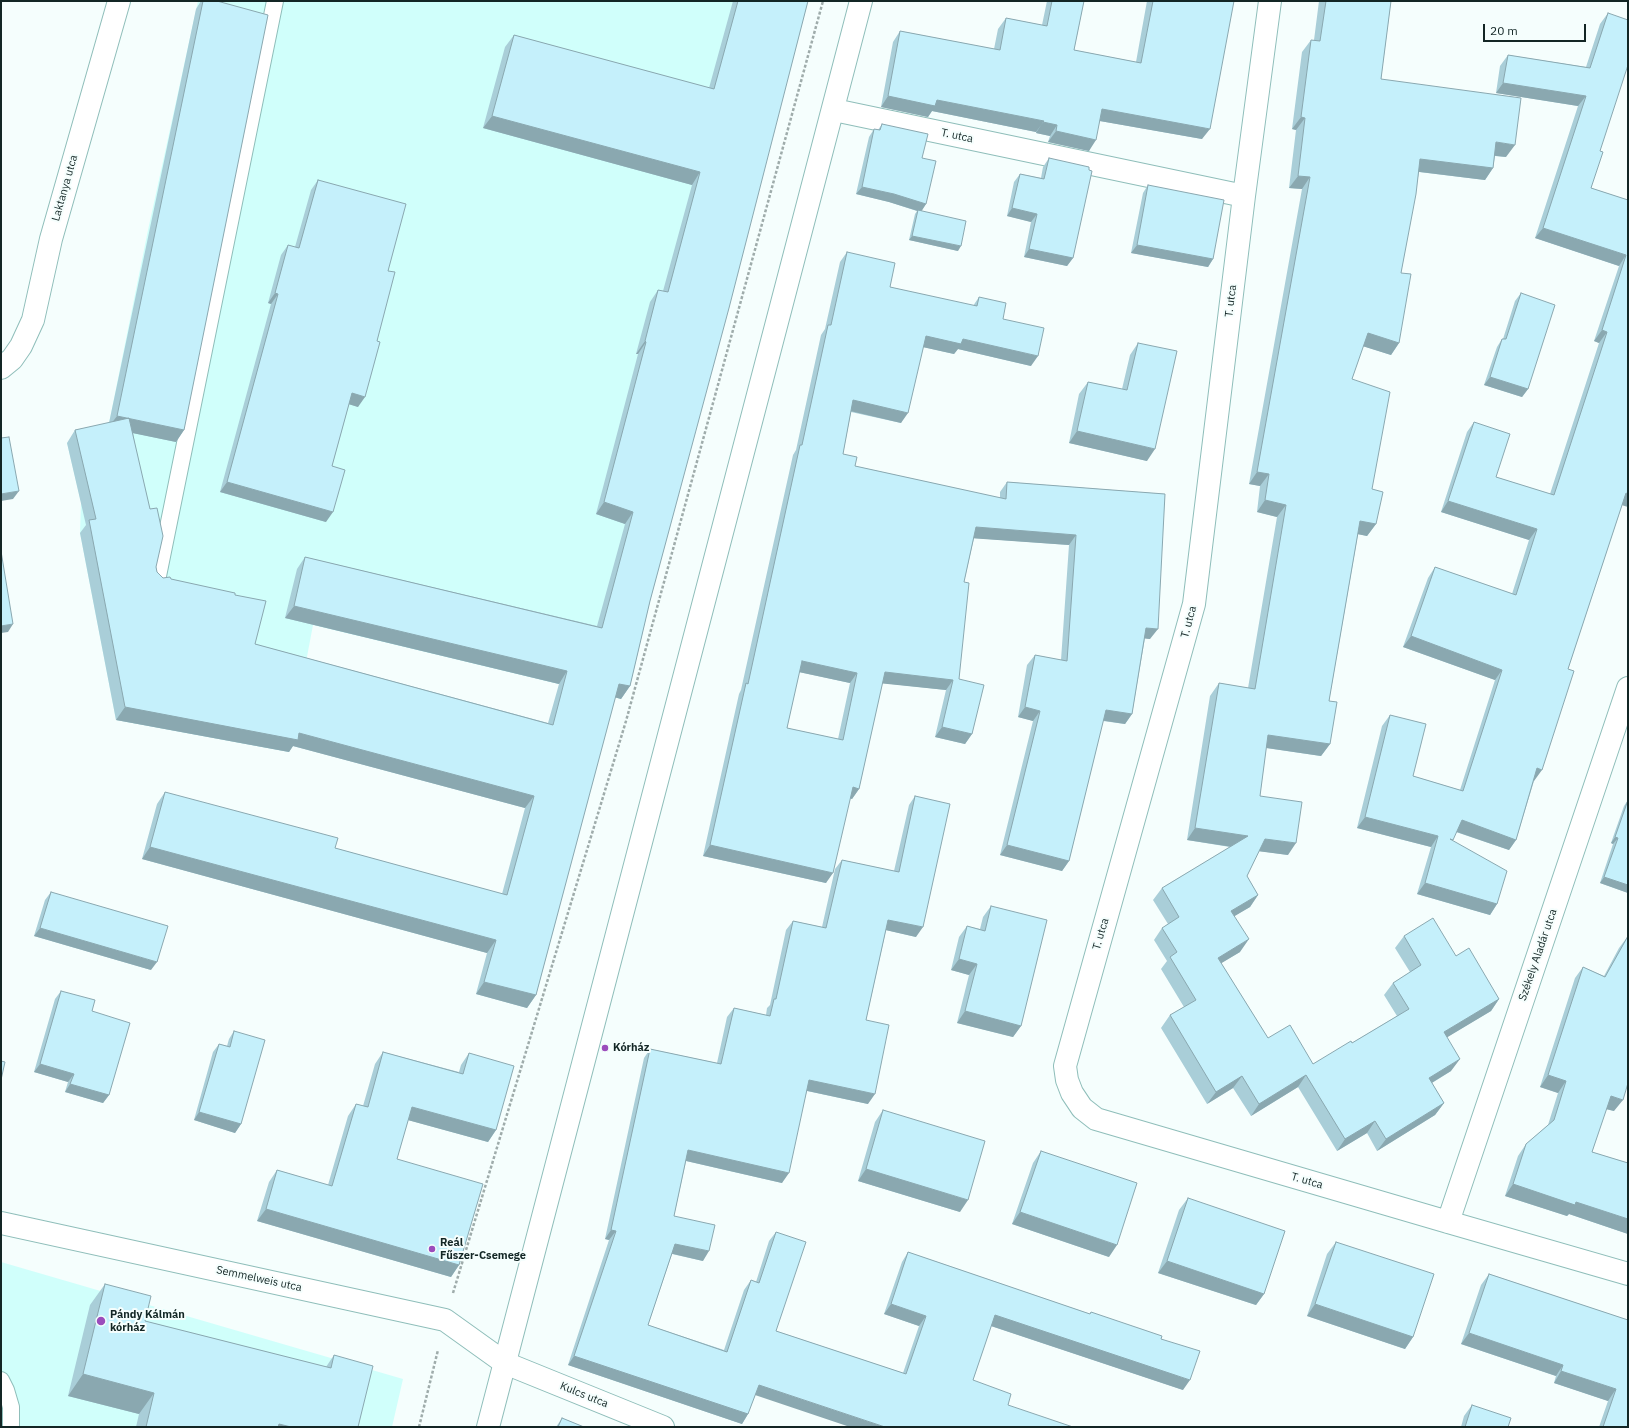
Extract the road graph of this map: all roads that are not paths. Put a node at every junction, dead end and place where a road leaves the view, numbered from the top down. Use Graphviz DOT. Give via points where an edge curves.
graph roads {
  1 [pos="119,1"];
  2 [pos="275,1"];
  3 [pos="861,1"];
  4 [pos="1270,1"];
  5 [pos="834,110"];
  6 [pos="1244,196"];
  7 [pos="1,368"];
  8 [pos="157,581"];
  9 [pos="1628,688"];
  10 [pos="1448,1222"];
  11 [pos="1,1223"];
  12 [pos="1628,1274"];
  13 [pos="505,1363"];
  14 [pos="1,1380"];
  15 [pos="11,1427"];
  16 [pos="488,1427"];
  17 [pos="662,1427"];
  1 -- 7 [label="street, Laktanya utca" via="51,239 34,320 22,346"];
  2 -- 8 [label="lane"];
  3 -- 5 [label="street"];
  4 -- 6 [label="street, T. utca"];
  5 -- 6 [label="street, T. utca"];
  5 -- 13 [label="street"];
  6 -- 10 [label="street, T. utca" via="1194,604 1064,1066 1072,1093 1082,1108 1096,1119"];
  9 -- 10 [label="street, Székely Aladár utca"];
  10 -- 12 [label="street, T. utca"];
  11 -- 13 [label="street, Semmelweis utca" via="445,1320"];
  13 -- 16 [label="street"];
  13 -- 17 [label="street, Kulcs utca"];
  14 -- 15 [label="lane" via="11,1407"];
}
